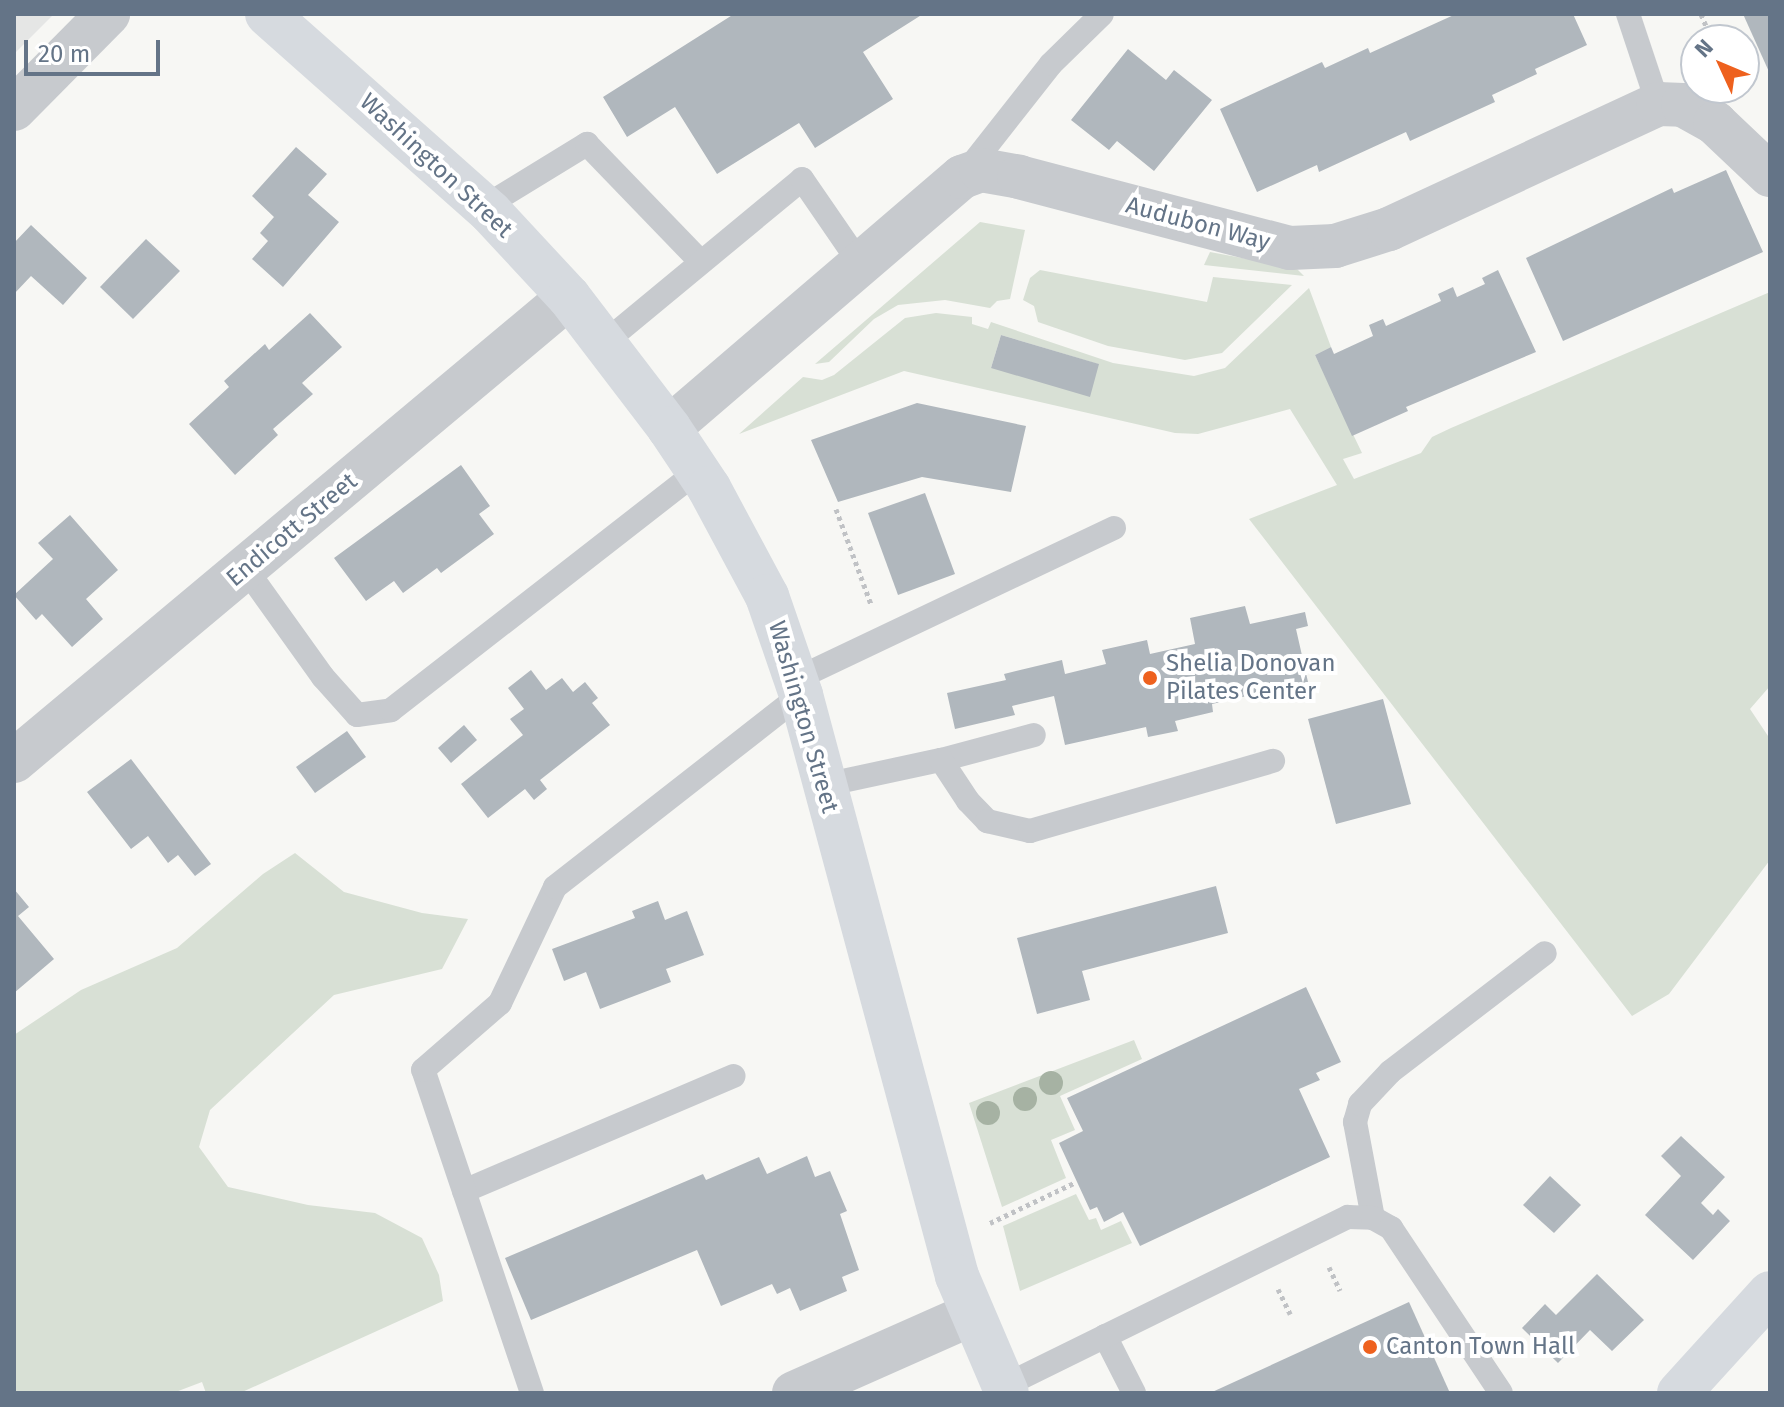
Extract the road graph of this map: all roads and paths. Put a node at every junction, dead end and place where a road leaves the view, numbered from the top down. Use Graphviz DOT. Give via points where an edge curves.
graph roads {
  1 [pos="108,14"];
  2 [pos="267,14"];
  3 [pos="1102,14"];
  4 [pos="1628,14"];
  5 [pos="1658,104"];
  6 [pos="14,109"];
  7 [pos="1770,175"];
  8 [pos="962,177"];
  9 [pos="484,207"];
  10 [pos="701,262"];
  11 [pos="861,265"];
  12 [pos="569,297"];
  13 [pos="604,343"];
  14 [pos="669,428"];
  15 [pos="698,471"];
  16 [pos="836,509"];
  17 [pos="1114,528"];
  18 [pos="245,568"];
  19 [pos="884,639"];
  20 [pos="799,687"];
  21 [pos="1034,735"];
  22 [pos="941,760"];
  23 [pos="14,761"];
  24 [pos="1273,761"];
  25 [pos="824,785"];
  26 [pos="1545,953"];
  27 [pos="733,1076"];
  28 [pos="1074,1183"];
  29 [pos="464,1191"];
  30 [pos="1373,1218"];
  31 [pos="989,1223"];
  32 [pos="1770,1293"];
  33 [pos="972,1314"];
  34 [pos="1105,1336"];
  35 [pos="1006,1389"];
  36 [pos="532,1393"];
  37 [pos="794,1393"];
  38 [pos="1134,1393"];
  39 [pos="1501,1393"];
  40 [pos="1679,1393"];
  1 -- 6 [label="street"];
  2 -- 9 [label="main road, Washington Street"];
  3 -- 8 [label="lane" via="1051,64"];
  4 -- 5 [label="lane"];
  5 -- 7 [label="street" via="1683,105 1715,123"];
  5 -- 8 [label="street, Audubon Way" via="1389,229 1335,246 1290,248 994,171"];
  8 -- 11 [label="street"];
  9 -- 10 [label="lane" via="587,144"];
  9 -- 12 [label="main road, Washington Street"];
  10 -- 11 [label="lane" via="802,179"];
  10 -- 13 [label="lane"];
  11 -- 14 [label="street"];
  12 -- 13 [label="main road, Washington Street"];
  12 -- 18 [label="street, Endicott Street"];
  13 -- 14 [label="main road, Washington Street"];
  14 -- 15 [label="main road, Washington Street"];
  15 -- 18 [label="lane" via="391,710 357,715 323,677"];
  15 -- 20 [label="main road, Washington Street" via="767,596"];
  16 -- 19 [label="path"];
  17 -- 19 [label="lane"];
  18 -- 23 [label="street, Endicott Street"];
  19 -- 20 [label="lane"];
  20 -- 25 [label="main road, Washington Street"];
  20 -- 29 [label="lane" via="555,887 500,1003 423,1070"];
  21 -- 22 [label="lane"];
  22 -- 24 [label="lane" via="987,821 1030,831"];
  22 -- 25 [label="lane"];
  25 -- 33 [label="main road, Washington Street" via="957,1276"];
  26 -- 30 [label="lane" via="1390,1072 1360,1104 1355,1122"];
  27 -- 29 [label="lane"];
  28 -- 31 [label="path"];
  29 -- 36 [label="lane"];
  30 -- 34 [label="lane" via="1348,1217"];
  30 -- 39 [label="lane" via="1391,1228"];
  32 -- 40 [label="main road"];
  33 -- 35 [label="main road, Washington Street"];
  33 -- 37 [label="street"];
  34 -- 35 [label="lane"];
  34 -- 38 [label="lane"];
}
